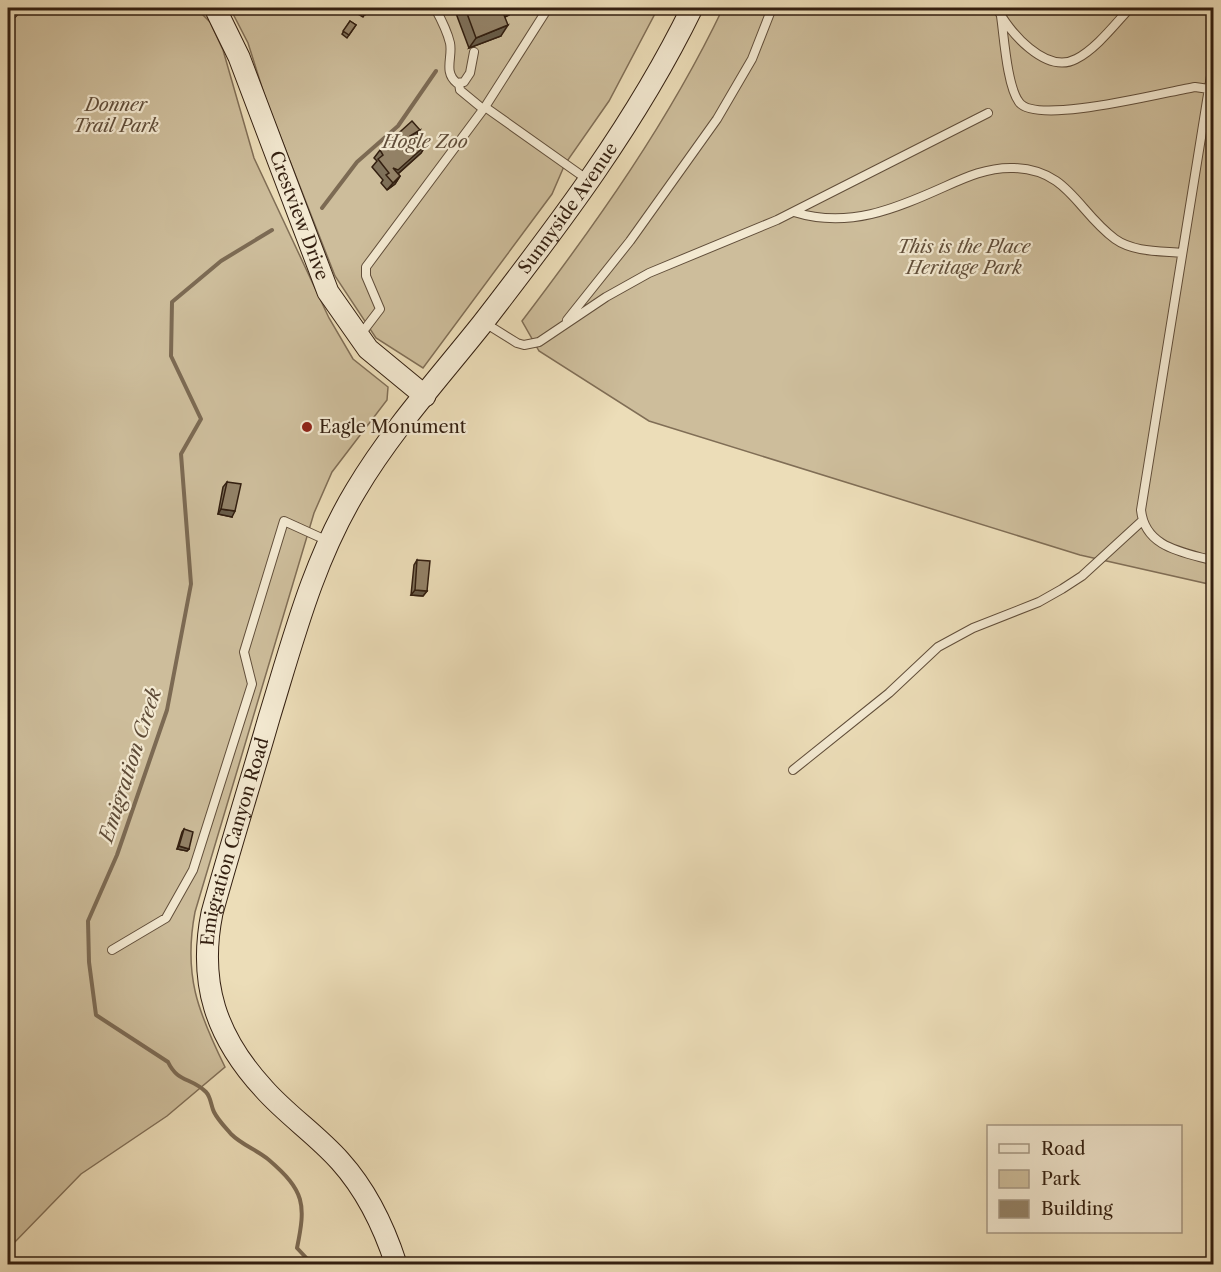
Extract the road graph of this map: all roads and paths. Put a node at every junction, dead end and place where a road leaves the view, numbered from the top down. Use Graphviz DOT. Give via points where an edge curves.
graph roads {
  1 [pos="215,8"];
  2 [pos="435,8"];
  3 [pos="548,8"];
  4 [pos="692,8"];
  5 [pos="772,8"];
  6 [pos="997,8"];
  7 [pos="1130,8"];
  8 [pos="1001,16"];
  9 [pos="474,52"];
  10 [pos="1213,62"];
  11 [pos="459,83"];
  12 [pos="1209,89"];
  13 [pos="484,108"];
  14 [pos="988,113"];
  15 [pos="589,181"];
  16 [pos="794,212"];
  17 [pos="1182,253"];
  18 [pos="483,322"];
  19 [pos="561,329"];
  20 [pos="359,338"];
  21 [pos="425,396"];
  22 [pos="1142,521"];
  23 [pos="328,541"];
  24 [pos="1214,561"];
  25 [pos="793,770"];
  26 [pos="112,950"];
  27 [pos="396,1264"];
  1 -- 20 [label="main road, Crestview Drive" via="239,57 319,272"];
  2 -- 11 [label="lane" via="450,45 451,78"];
  3 -- 13 [label="lane"];
  4 -- 15 [label="main road, Sunnyside Avenue" via="637,109"];
  5 -- 19 [label="lane" via="752,59 717,119"];
  6 -- 8 [label="lane"];
  7 -- 8 [label="lane" via="1082,55 1066,63 1031,49"];
  8 -- 12 [label="lane" via="1008,67 1018,101 1026,108 1046,112 1195,87"];
  9 -- 11 [label="lane" via="470,73"];
  10 -- 12 [label="lane"];
  11 -- 13 [label="lane" via="460,90"];
  12 -- 17 [label="lane"];
  13 -- 15 [label="lane"];
  13 -- 20 [label="lane" via="366,267 380,309"];
  14 -- 16 [label="lane"];
  15 -- 18 [label="main road, Sunnyside Avenue"];
  16 -- 17 [label="lane" via="823,219 877,215 969,176 1014,168 1060,182 1097,222 1126,245"];
  16 -- 19 [label="lane" via="649,273"];
  17 -- 22 [label="lane" via="1148,454"];
  18 -- 19 [label="lane" via="524,345 539,342"];
  18 -- 21 [label="main road, Sunnyside Avenue"];
  20 -- 21 [label="main road, Crestview Drive"];
  21 -- 23 [label="main road, Emigration Canyon Road" via="368,469"];
  22 -- 24 [label="lane" via="1157,542"];
  22 -- 25 [label="lane" via="1082,576 1062,589 938,647 889,693"];
  23 -- 26 [label="lane" via="284,521 244,652 252,684 194,870 166,918"];
  23 -- 27 [label="main road, Emigration Canyon Road" via="290,647 212,913 207,945 208,983 225,1037 264,1090 341,1162 387,1235"];
}
